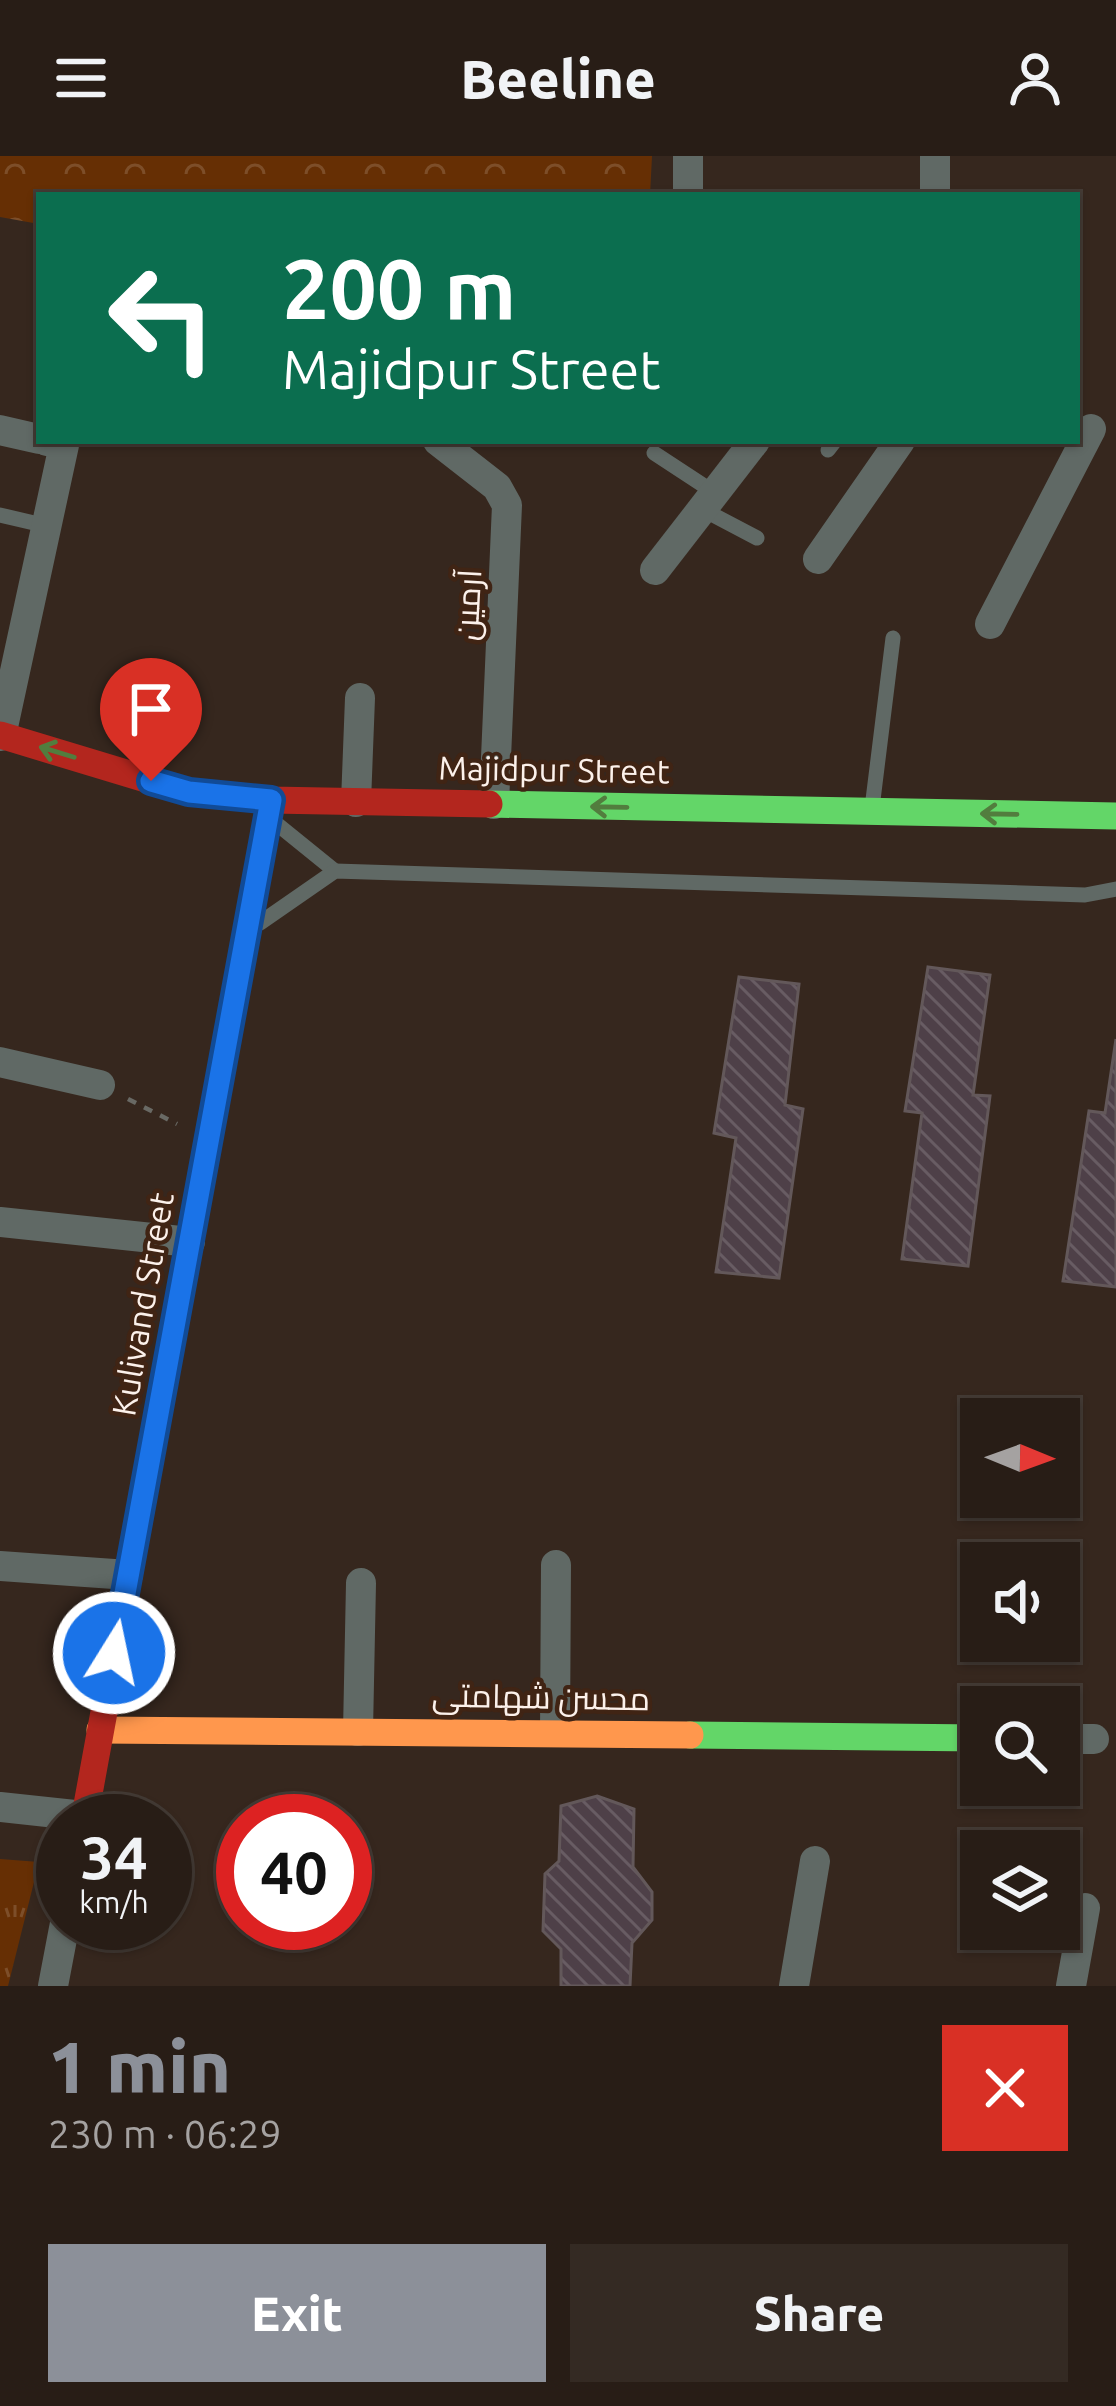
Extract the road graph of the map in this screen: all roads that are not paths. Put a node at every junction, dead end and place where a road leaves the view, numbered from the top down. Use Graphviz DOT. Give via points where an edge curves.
graph roads {
  1 [pos="688,156"];
  2 [pos="935,156"];
  3 [pos="688,192"];
  4 [pos="935,192"];
  5 [pos="1095,428"];
  6 [pos="0,430"];
  7 [pos="36,438"];
  8 [pos="60,444"];
  9 [pos="442,444"];
  10 [pos="753,444"];
  11 [pos="898,444"];
  12 [pos="654,453"];
  13 [pos="709,501"];
  14 [pos="0,515"];
  15 [pos="47,526"];
  16 [pos="757,538"];
  17 [pos="818,559"];
  18 [pos="655,570"];
  19 [pos="990,623"];
  20 [pos="893,638"];
  21 [pos="360,698"];
  22 [pos="1,735"];
  23 [pos="356,802"];
  24 [pos="494,804"];
  25 [pos="269,808"];
  26 [pos="872,812"];
  27 [pos="1116,816"];
  28 [pos="335,871"];
  29 [pos="1116,889"];
  30 [pos="247,932"];
  31 [pos="0,1062"];
  32 [pos="100,1085"];
  33 [pos="0,1222"];
  34 [pos="190,1242"];
  35 [pos="556,1565"];
  36 [pos="0,1566"];
  37 [pos="128,1575"];
  38 [pos="362,1583"];
  39 [pos="100,1730"];
  40 [pos="358,1731"];
  41 [pos="555,1732"];
  42 [pos="960,1738"];
  43 [pos="1080,1739"];
  44 [pos="1094,1739"];
  45 [pos="88,1794"];
  46 [pos="0,1807"];
  47 [pos="36,1812"];
  48 [pos="815,1861"];
  49 [pos="1085,1908"];
  50 [pos="60,1950"];
  51 [pos="53,1986"];
  52 [pos="794,1986"];
  53 [pos="1071,1986"];
  1 -- 3 [label="street"];
  2 -- 4 [label="street"];
  5 -- 19 [label="street"];
  6 -- 7 [label="street"];
  8 -- 15 [label="street"];
  9 -- 24 [label="street, آرمین" via="507,505"];
  10 -- 13 [label="street"];
  11 -- 17 [label="street"];
  12 -- 13 [label="lane"];
  13 -- 16 [label="lane"];
  13 -- 18 [label="street"];
  14 -- 15 [label="lane"];
  15 -- 22 [label="street"];
  20 -- 26 [label="lane"];
  21 -- 23 [label="street"];
  25 -- 22 [label="street, Majidpur Street, one-way"];
  23 -- 24 [label="street, Majidpur Street"];
  23 -- 25 [label="street, Majidpur Street"];
  26 -- 24 [label="street, Majidpur Street, one-way"];
  25 -- 28 [label="lane"];
  25 -- 30 [label="street, Kulivand Street"];
  27 -- 26 [label="street, Majidpur Street, one-way"];
  28 -- 29 [label="lane" via="1085,895"];
  28 -- 30 [label="lane"];
  30 -- 34 [label="street, Kulivand Street"];
  31 -- 32 [label="street"];
  33 -- 34 [label="street"];
  34 -- 37 [label="street, Kulivand Street"];
  35 -- 41 [label="street"];
  36 -- 37 [label="street"];
  37 -- 39 [label="street, Kulivand Street"];
  38 -- 40 [label="street"];
  39 -- 40 [label="street, محسن شهامتی"];
  39 -- 45 [label="street, Kulivand Street"];
  40 -- 41 [label="street, محسن شهامتی"];
  41 -- 42 [label="street, محسن شهامتی"];
  43 -- 44 [label="street"];
  46 -- 47 [label="street"];
  48 -- 52 [label="street"];
  49 -- 53 [label="street"];
  50 -- 51 [label="street"];
}
